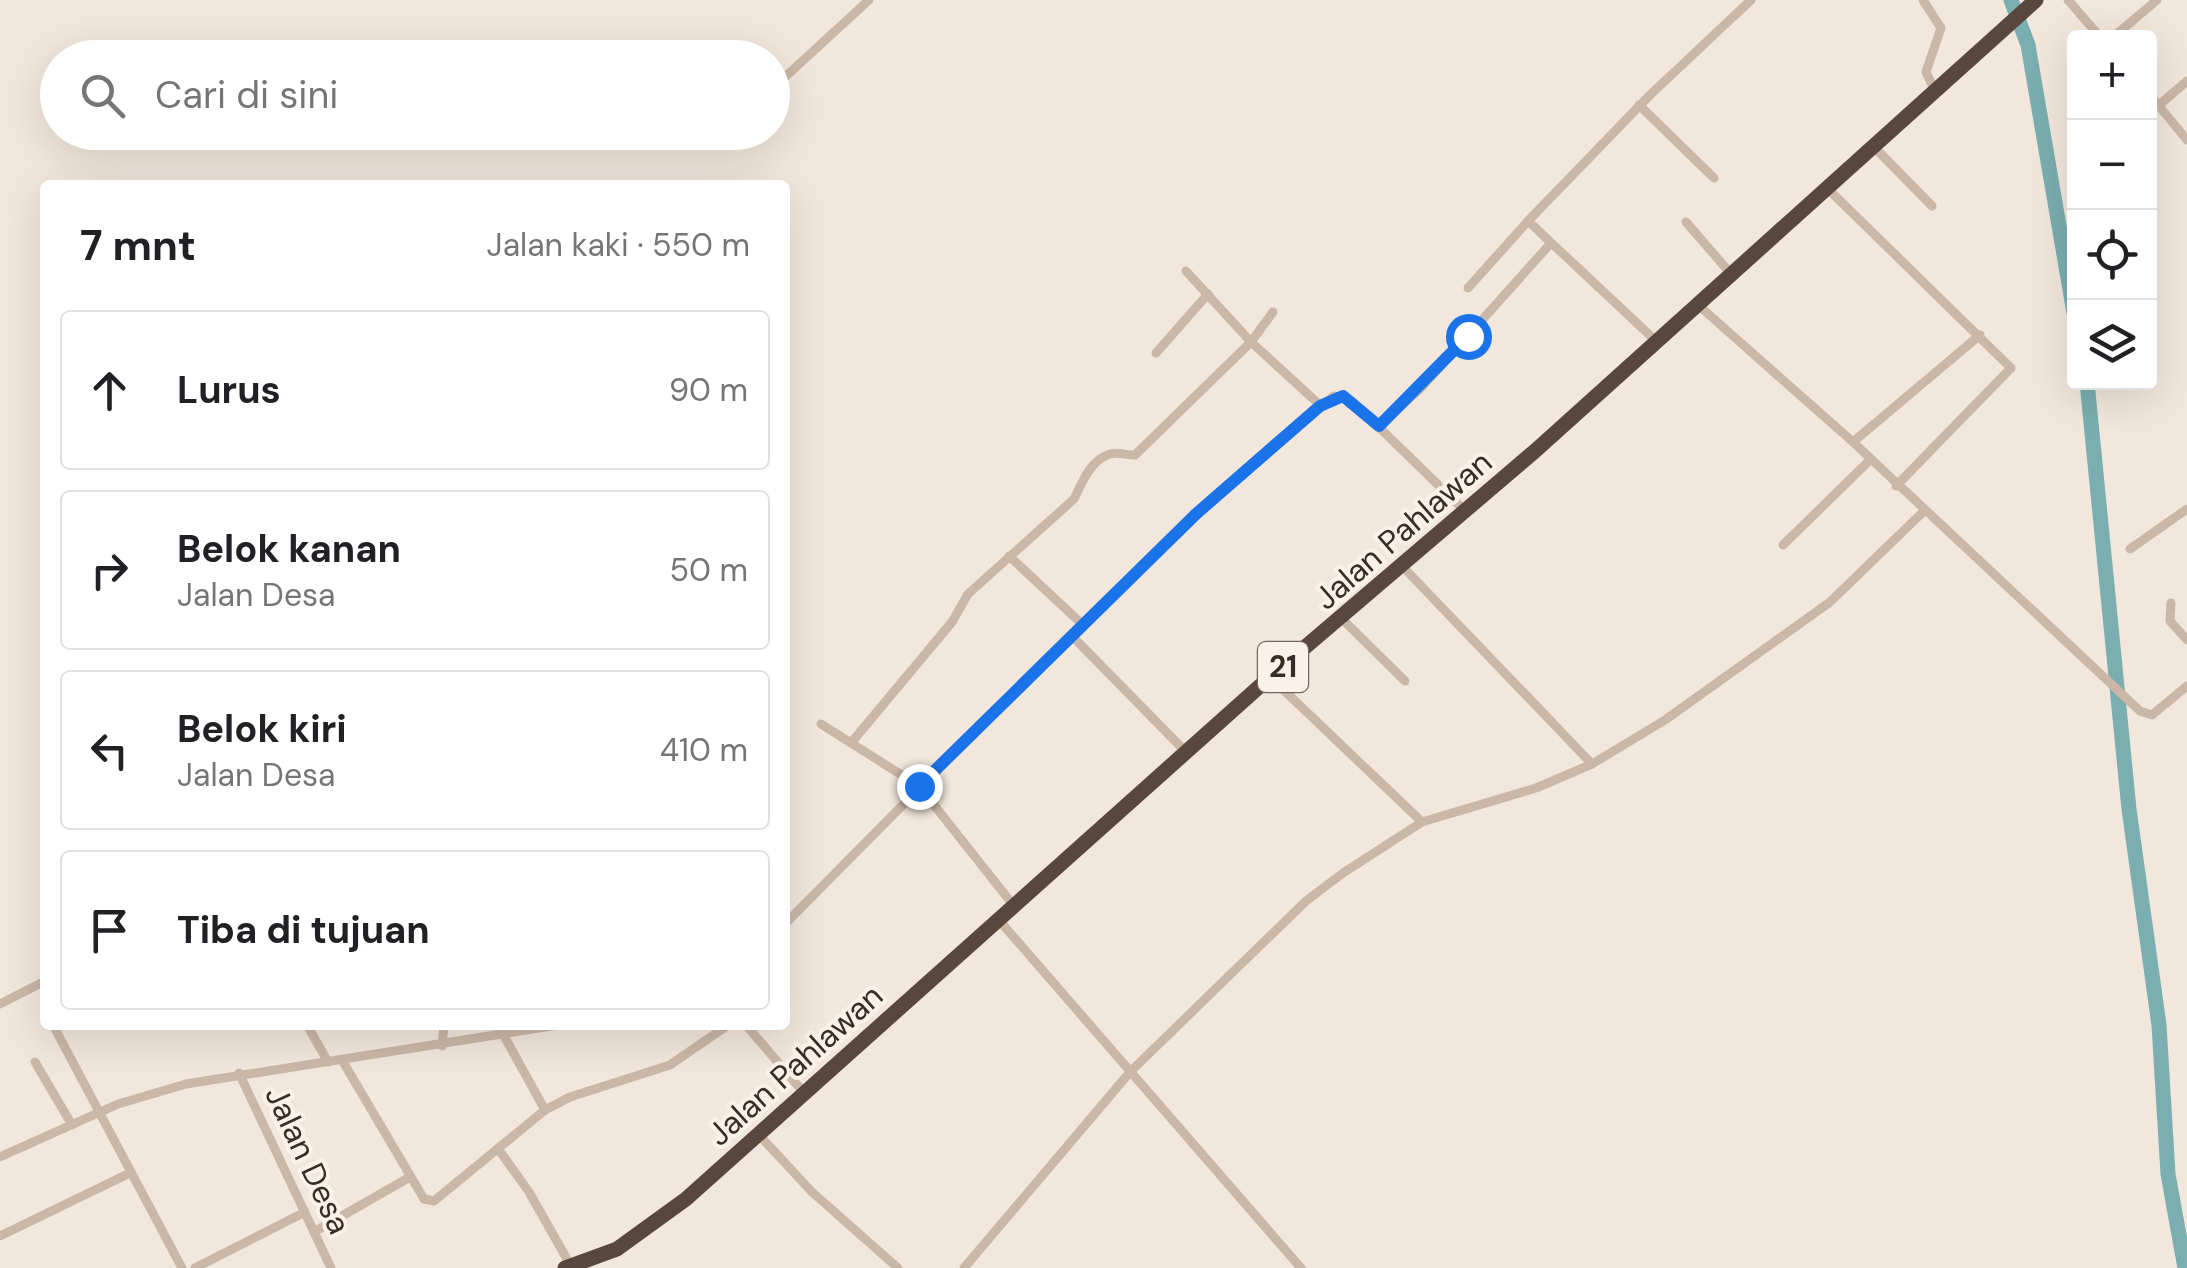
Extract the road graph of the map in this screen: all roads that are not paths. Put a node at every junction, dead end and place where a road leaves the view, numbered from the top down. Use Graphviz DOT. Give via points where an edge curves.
graph roads {
  1 [pos="870,0"];
  2 [pos="1752,0"];
  3 [pos="1923,0"];
  4 [pos="2036,0"];
  5 [pos="2068,0"];
  6 [pos="2157,0"];
  7 [pos="2094,30"];
  8 [pos="2121,30"];
  9 [pos="790,73"];
  10 [pos="2187,80"];
  11 [pos="1935,91"];
  12 [pos="1639,105"];
  13 [pos="2158,106"];
  14 [pos="2187,140"];
  15 [pos="1874,147"];
  16 [pos="1714,178"];
  17 [pos="1827,188"];
  18 [pos="1932,206"];
  19 [pos="1528,221"];
  20 [pos="1686,222"];
  21 [pos="1551,243"];
  22 [pos="1186,271"];
  23 [pos="1731,274"];
  24 [pos="1468,288"];
  25 [pos="1208,294"];
  26 [pos="1696,304"];
  27 [pos="1273,312"];
  28 [pos="1980,335"];
  29 [pos="1656,341"];
  30 [pos="1251,342"];
  31 [pos="1156,353"];
  32 [pos="1320,406"];
  33 [pos="1379,426"];
  34 [pos="1854,442"];
  35 [pos="1870,460"];
  36 [pos="1896,486"];
  37 [pos="2187,509"];
  38 [pos="1924,511"];
  39 [pos="1465,512"];
  40 [pos="1784,545"];
  41 [pos="2130,548"];
  42 [pos="1009,556"];
  43 [pos="1403,567"];
  44 [pos="2171,603"];
  45 [pos="1343,620"];
  46 [pos="1082,624"];
  47 [pos="1071,636"];
  48 [pos="2187,640"];
  49 [pos="1270,677"];
  50 [pos="1405,682"];
  51 [pos="2187,686"];
  52 [pos="821,724"];
  53 [pos="852,743"];
  54 [pos="1186,752"];
  55 [pos="1592,764"];
  56 [pos="919,786"];
  57 [pos="1422,822"];
  58 [pos="1014,906"];
  59 [pos="790,919"];
  60 [pos="998,919"];
  61 [pos="40,984"];
  62 [pos="0,1004"];
  63 [pos="56,1030"];
  64 [pos="310,1030"];
  65 [pos="444,1030"];
  66 [pos="501,1030"];
  67 [pos="533,1030"];
  68 [pos="721,1030"];
  69 [pos="750,1030"];
  70 [pos="504,1036"];
  71 [pos="442,1046"];
  72 [pos="342,1060"];
  73 [pos="36,1062"];
  74 [pos="328,1062"];
  75 [pos="1130,1072"];
  76 [pos="239,1073"];
  77 [pos="805,1094"];
  78 [pos="95,1107"];
  79 [pos="545,1110"];
  80 [pos="72,1125"];
  81 [pos="759,1135"];
  82 [pos="498,1150"];
  83 [pos="0,1157"];
  84 [pos="130,1174"];
  85 [pos="410,1177"];
  86 [pos="303,1213"];
  87 [pos="314,1232"];
  88 [pos="0,1236"];
  89 [pos="569,1267"];
  90 [pos="182,1268"];
  91 [pos="195,1268"];
  92 [pos="331,1268"];
  93 [pos="898,1268"];
  94 [pos="964,1268"];
  95 [pos="1301,1268"];
  1 -- 9 [label="street"];
  2 -- 12 [label="street"];
  3 -- 11 [label="street" via="1941,28 1926,72"];
  4 -- 11 [label="highway, Jalan Pahlawan / 21"];
  5 -- 7 [label="street"];
  6 -- 8 [label="street"];
  10 -- 13 [label="street"];
  11 -- 15 [label="highway, Jalan Pahlawan / 21"];
  12 -- 16 [label="street"];
  12 -- 19 [label="street"];
  13 -- 14 [label="street"];
  15 -- 17 [label="highway, Jalan Pahlawan / 21"];
  15 -- 18 [label="street"];
  17 -- 23 [label="highway, Jalan Pahlawan / 21"];
  17 -- 28 [label="street"];
  19 -- 21 [label="street"];
  19 -- 24 [label="street"];
  20 -- 23 [label="street"];
  21 -- 29 [label="street"];
  21 -- 33 [label="street"];
  22 -- 25 [label="street"];
  23 -- 26 [label="highway, Jalan Pahlawan / 21"];
  25 -- 30 [label="street"];
  25 -- 31 [label="street"];
  26 -- 29 [label="highway, Jalan Pahlawan / 21"];
  26 -- 34 [label="street"];
  27 -- 30 [label="street"];
  28 -- 34 [label="street"];
  28 -- 36 [label="street" via="2010,366 2009,374"];
  29 -- 39 [label="highway, Jalan Pahlawan / 21"];
  30 -- 32 [label="street"];
  30 -- 42 [label="street" via="1134,456 1113,453 1096,465 1074,500"];
  32 -- 33 [label="street" via="1343,396"];
  32 -- 46 [label="street"];
  33 -- 39 [label="street"];
  34 -- 35 [label="street"];
  35 -- 36 [label="street"];
  35 -- 40 [label="street"];
  36 -- 38 [label="street"];
  37 -- 41 [label="street"];
  38 -- 51 [label="street" via="2140,711 2152,714"];
  38 -- 55 [label="street" via="1780,640"];
  39 -- 43 [label="highway, Jalan Pahlawan / 21"];
  42 -- 46 [label="street"];
  42 -- 53 [label="street" via="968,594"];
  43 -- 45 [label="highway, Jalan Pahlawan / 21"];
  43 -- 55 [label="street"];
  44 -- 48 [label="street" via="2170,621"];
  45 -- 49 [label="highway, Jalan Pahlawan / 21"];
  45 -- 50 [label="street"];
  46 -- 47 [label="street"];
  47 -- 54 [label="street"];
  47 -- 56 [label="street"];
  49 -- 54 [label="highway, Jalan Pahlawan / 21"];
  49 -- 57 [label="street"];
  52 -- 53 [label="street"];
  53 -- 56 [label="street"];
  54 -- 58 [label="highway, Jalan Pahlawan / 21"];
  55 -- 57 [label="street"];
  56 -- 58 [label="street"];
  56 -- 59 [label="street"];
  57 -- 75 [label="street" via="1306,902"];
  58 -- 60 [label="highway, Jalan Pahlawan / 21"];
  60 -- 75 [label="street"];
  60 -- 77 [label="highway, Jalan Pahlawan / 21"];
  61 -- 62 [label="street"];
  63 -- 78 [label="street"];
  64 -- 74 [label="street"];
  65 -- 71 [label="street"];
  66 -- 70 [label="street"];
  67 -- 70 [label="street, Jalan Desa"];
  68 -- 79 [label="street" via="670,1065"];
  69 -- 77 [label="street"];
  70 -- 71 [label="street, Jalan Desa"];
  70 -- 79 [label="street"];
  71 -- 72 [label="street, Jalan Desa"];
  72 -- 74 [label="street, Jalan Desa"];
  72 -- 85 [label="street"];
  73 -- 80 [label="street"];
  74 -- 76 [label="street, Jalan Desa"];
  75 -- 94 [label="street"];
  75 -- 95 [label="street"];
  76 -- 78 [label="street, Jalan Desa"];
  76 -- 86 [label="street, Jalan Desa"];
  77 -- 81 [label="highway, Jalan Pahlawan / 21"];
  78 -- 80 [label="street, Jalan Desa"];
  78 -- 84 [label="street"];
  79 -- 82 [label="street"];
  80 -- 83 [label="street, Jalan Desa"];
  81 -- 89 [label="highway, Jalan Pahlawan / 21" via="650,1228 618,1249"];
  81 -- 93 [label="street"];
  82 -- 85 [label="street" via="434,1202 424,1199"];
  82 -- 89 [label="street" via="530,1192"];
  84 -- 88 [label="street"];
  84 -- 90 [label="street"];
  85 -- 87 [label="street"];
  86 -- 87 [label="street, Jalan Desa"];
  86 -- 91 [label="street"];
  87 -- 92 [label="street, Jalan Desa"];
}
